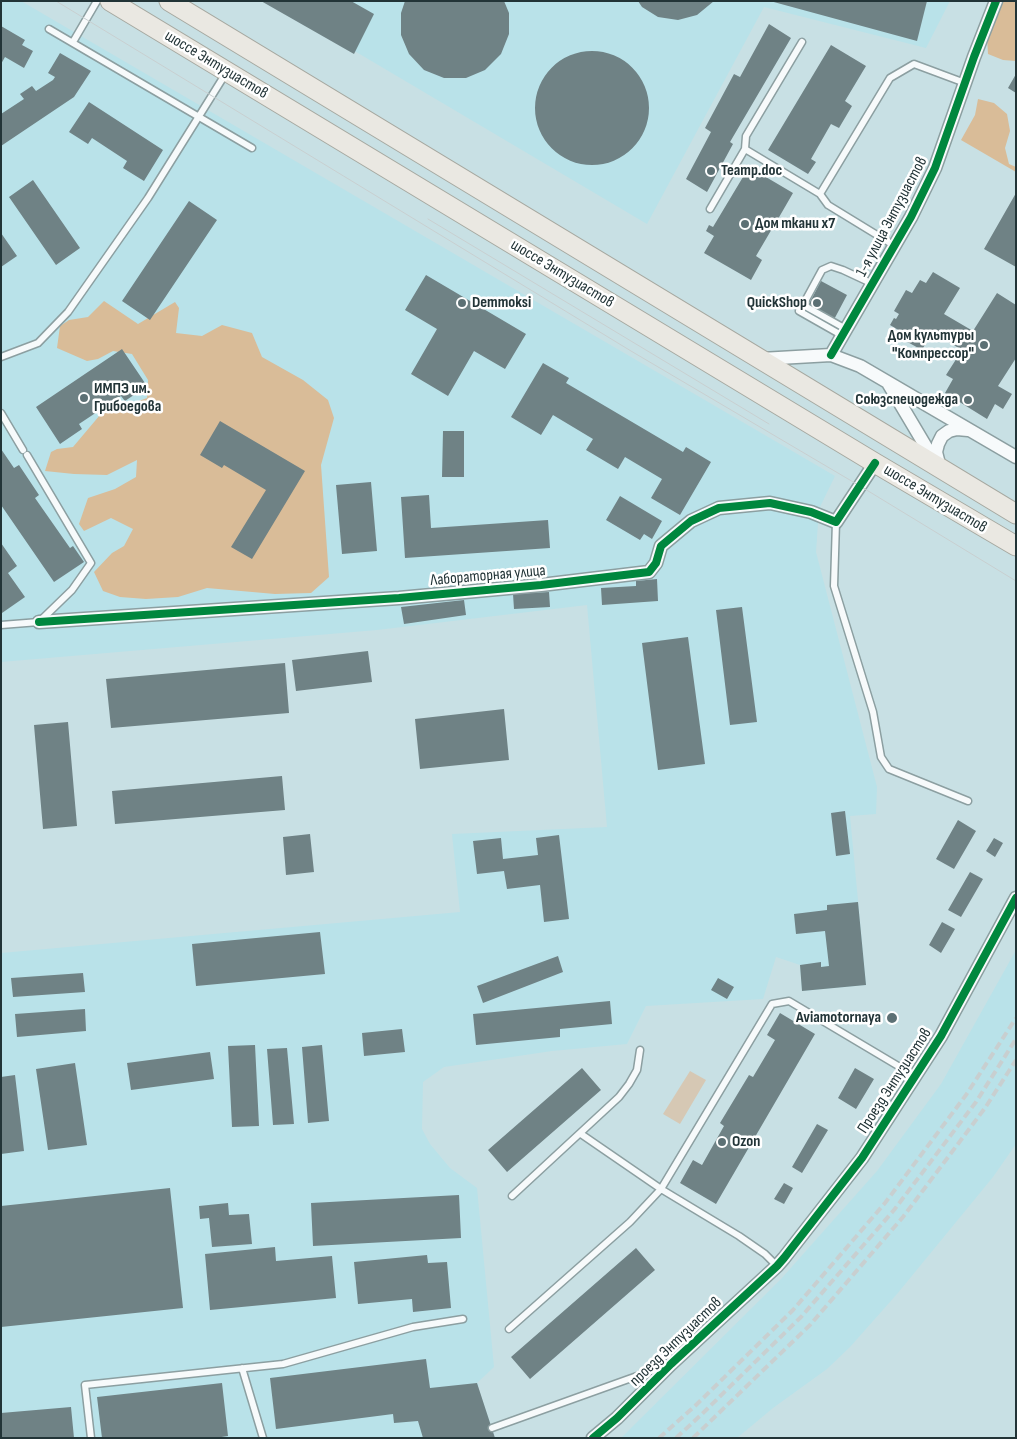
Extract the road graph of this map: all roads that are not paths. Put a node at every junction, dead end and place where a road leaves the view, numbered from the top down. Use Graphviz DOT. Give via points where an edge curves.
graph roads {
  1 [pos="97,1"];
  2 [pos="110,1"];
  3 [pos="169,1"];
  4 [pos="996,1"];
  5 [pos="50,29"];
  6 [pos="73,42"];
  7 [pos="802,42"];
  8 [pos="227,72"];
  9 [pos="965,83"];
  10 [pos="200,116"];
  11 [pos="252,148"];
  12 [pos="745,149"];
  13 [pos="820,194"];
  14 [pos="710,209"];
  15 [pos="894,246"];
  16 [pos="873,284"];
  17 [pos="844,333"];
  18 [pos="831,356"];
  19 [pos="1,357"];
  20 [pos="760,359"];
  21 [pos="887,382"];
  22 [pos="1,413"];
  23 [pos="973,432"];
  24 [pos="1016,457"];
  25 [pos="875,463"];
  26 [pos="945,472"];
  27 [pos="1016,514"];
  28 [pos="836,522"];
  29 [pos="1016,546"];
  30 [pos="39,622"];
  31 [pos="1,625"];
  32 [pos="968,801"];
  33 [pos="1016,898"];
  34 [pos="640,1050"];
  35 [pos="916,1076"];
  36 [pos="581,1134"];
  37 [pos="662,1189"];
  38 [pos="512,1196"];
  39 [pos="777,1266"];
  40 [pos="463,1319"];
  41 [pos="509,1329"];
  42 [pos="671,1364"];
  43 [pos="242,1368"];
  44 [pos="492,1428"];
  45 [pos="91,1438"];
  46 [pos="263,1438"];
  47 [pos="594,1438"];
  1 -- 6 [label="lane"];
  2 -- 8 [label="main road, шоссе Энтузиастов"];
  3 -- 20 [label="main road, шоссе Энтузиастов"];
  4 -- 9 [label="street, 1-я улица Энтузиастов"];
  5 -- 6 [label="lane"];
  6 -- 10 [label="lane"];
  7 -- 12 [label="lane" via="746,136"];
  8 -- 10 [label="lane"];
  8 -- 25 [label="main road, шоссе Энтузиастов"];
  9 -- 13 [label="lane" via="914,64 890,78"];
  9 -- 15 [label="street, 1-я улица Энтузиастов" via="935,168"];
  10 -- 11 [label="lane"];
  10 -- 19 [label="lane" via="148,198 68,312 38,342"];
  12 -- 13 [label="lane"];
  12 -- 14 [label="lane"];
  13 -- 15 [label="lane" via="828,206"];
  15 -- 16 [label="street, 1-я улица Энтузиастов"];
  16 -- 17 [label="street, 1-я улица Энтузиастов"];
  16 -- 17 [label="lane" via="831,266 822,270 803,305"];
  17 -- 18 [label="street, 1-я улица Энтузиастов"];
  18 -- 20 [label="street"];
  18 -- 21 [label="street" via="860,366"];
  20 -- 26 [label="main road, шоссе Энтузиастов"];
  21 -- 23 [label="street"];
  21 -- 26 [label="street"];
  22 -- 30 [label="lane" via="91,563 72,590"];
  23 -- 24 [label="street"];
  23 -- 26 [label="street" via="957,429 942,436 936,452"];
  25 -- 28 [label="street"];
  25 -- 29 [label="main road, шоссе Энтузиастов"];
  26 -- 27 [label="main road, шоссе Энтузиастов"];
  28 -- 30 [label="street, Лабораторная улица" via="811,512 770,503 718,508 691,522 662,546 649,572 409,597"];
  28 -- 32 [label="lane" via="834,586 873,712 880,757 889,769"];
  30 -- 31 [label="lane"];
  33 -- 35 [label="street, Проезд Энтузиастов"];
  34 -- 36 [label="lane" via="637,1070 630,1084"];
  35 -- 37 [label="lane" via="789,1001 772,1004"];
  35 -- 39 [label="street, Проезд Энтузиастов" via="862,1158"];
  36 -- 37 [label="lane"];
  36 -- 38 [label="lane"];
  37 -- 39 [label="lane" via="739,1236"];
  37 -- 41 [label="lane" via="630,1222"];
  39 -- 42 [label="street, проезд Энтузиастов"];
  40 -- 43 [label="lane" via="413,1327 283,1364"];
  42 -- 44 [label="lane"];
  42 -- 47 [label="street, проезд Энтузиастов"];
  43 -- 45 [label="lane" via="85,1385"];
  43 -- 46 [label="lane"];
}
